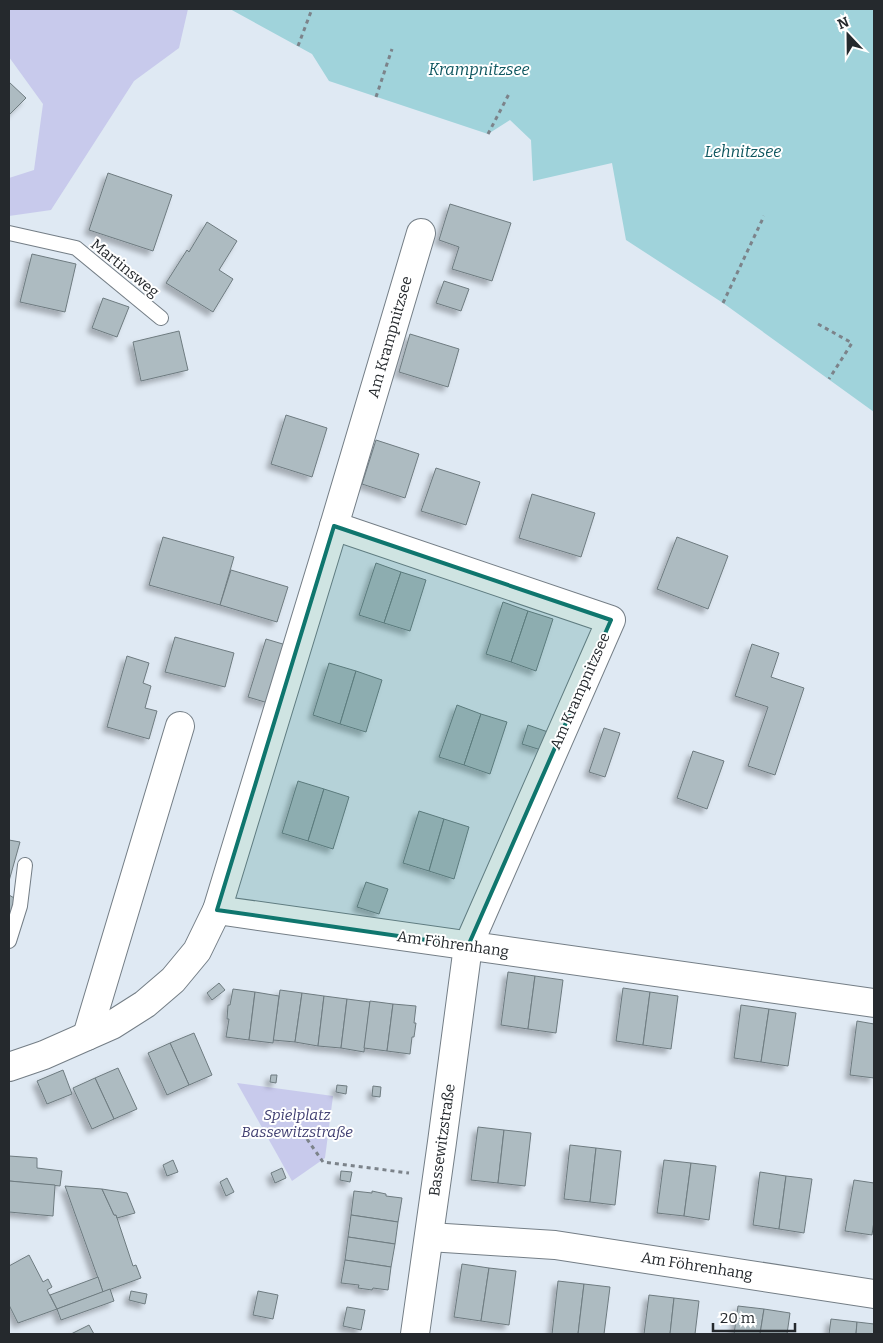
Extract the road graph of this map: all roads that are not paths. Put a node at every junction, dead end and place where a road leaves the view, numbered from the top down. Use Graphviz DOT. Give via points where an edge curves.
graph roads {
  1 [pos="9,232"];
  2 [pos="421,233"];
  3 [pos="161,318"];
  4 [pos="334,526"];
  5 [pos="180,726"];
  6 [pos="24,865"];
  7 [pos="217,910"];
  8 [pos="9,941"];
  9 [pos="468,946"];
  10 [pos="874,1003"];
  11 [pos="87,1036"];
  12 [pos="9,1067"];
  13 [pos="429,1237"];
  14 [pos="874,1294"];
  15 [pos="415,1334"];
  1 -- 3 [label="lane, Martinsweg" via="76,248"];
  2 -- 4 [label="street, Am Krampnitzsee"];
  4 -- 7 [label="street, Am Krampnitzsee"];
  4 -- 9 [label="street, Am Krampnitzsee" via="611,620"];
  5 -- 11 [label="street"];
  6 -- 8 [label="lane" via="20,906"];
  7 -- 9 [label="street, Am Föhrenhang"];
  7 -- 11 [label="street" via="197,951 173,980 145,1004"];
  9 -- 10 [label="street, Am Föhrenhang"];
  9 -- 13 [label="street, Bassewitzstraße"];
  11 -- 12 [label="street"];
  13 -- 14 [label="street, Am Föhrenhang" via="555,1245"];
  13 -- 15 [label="street, Bassewitzstraße"];
}
